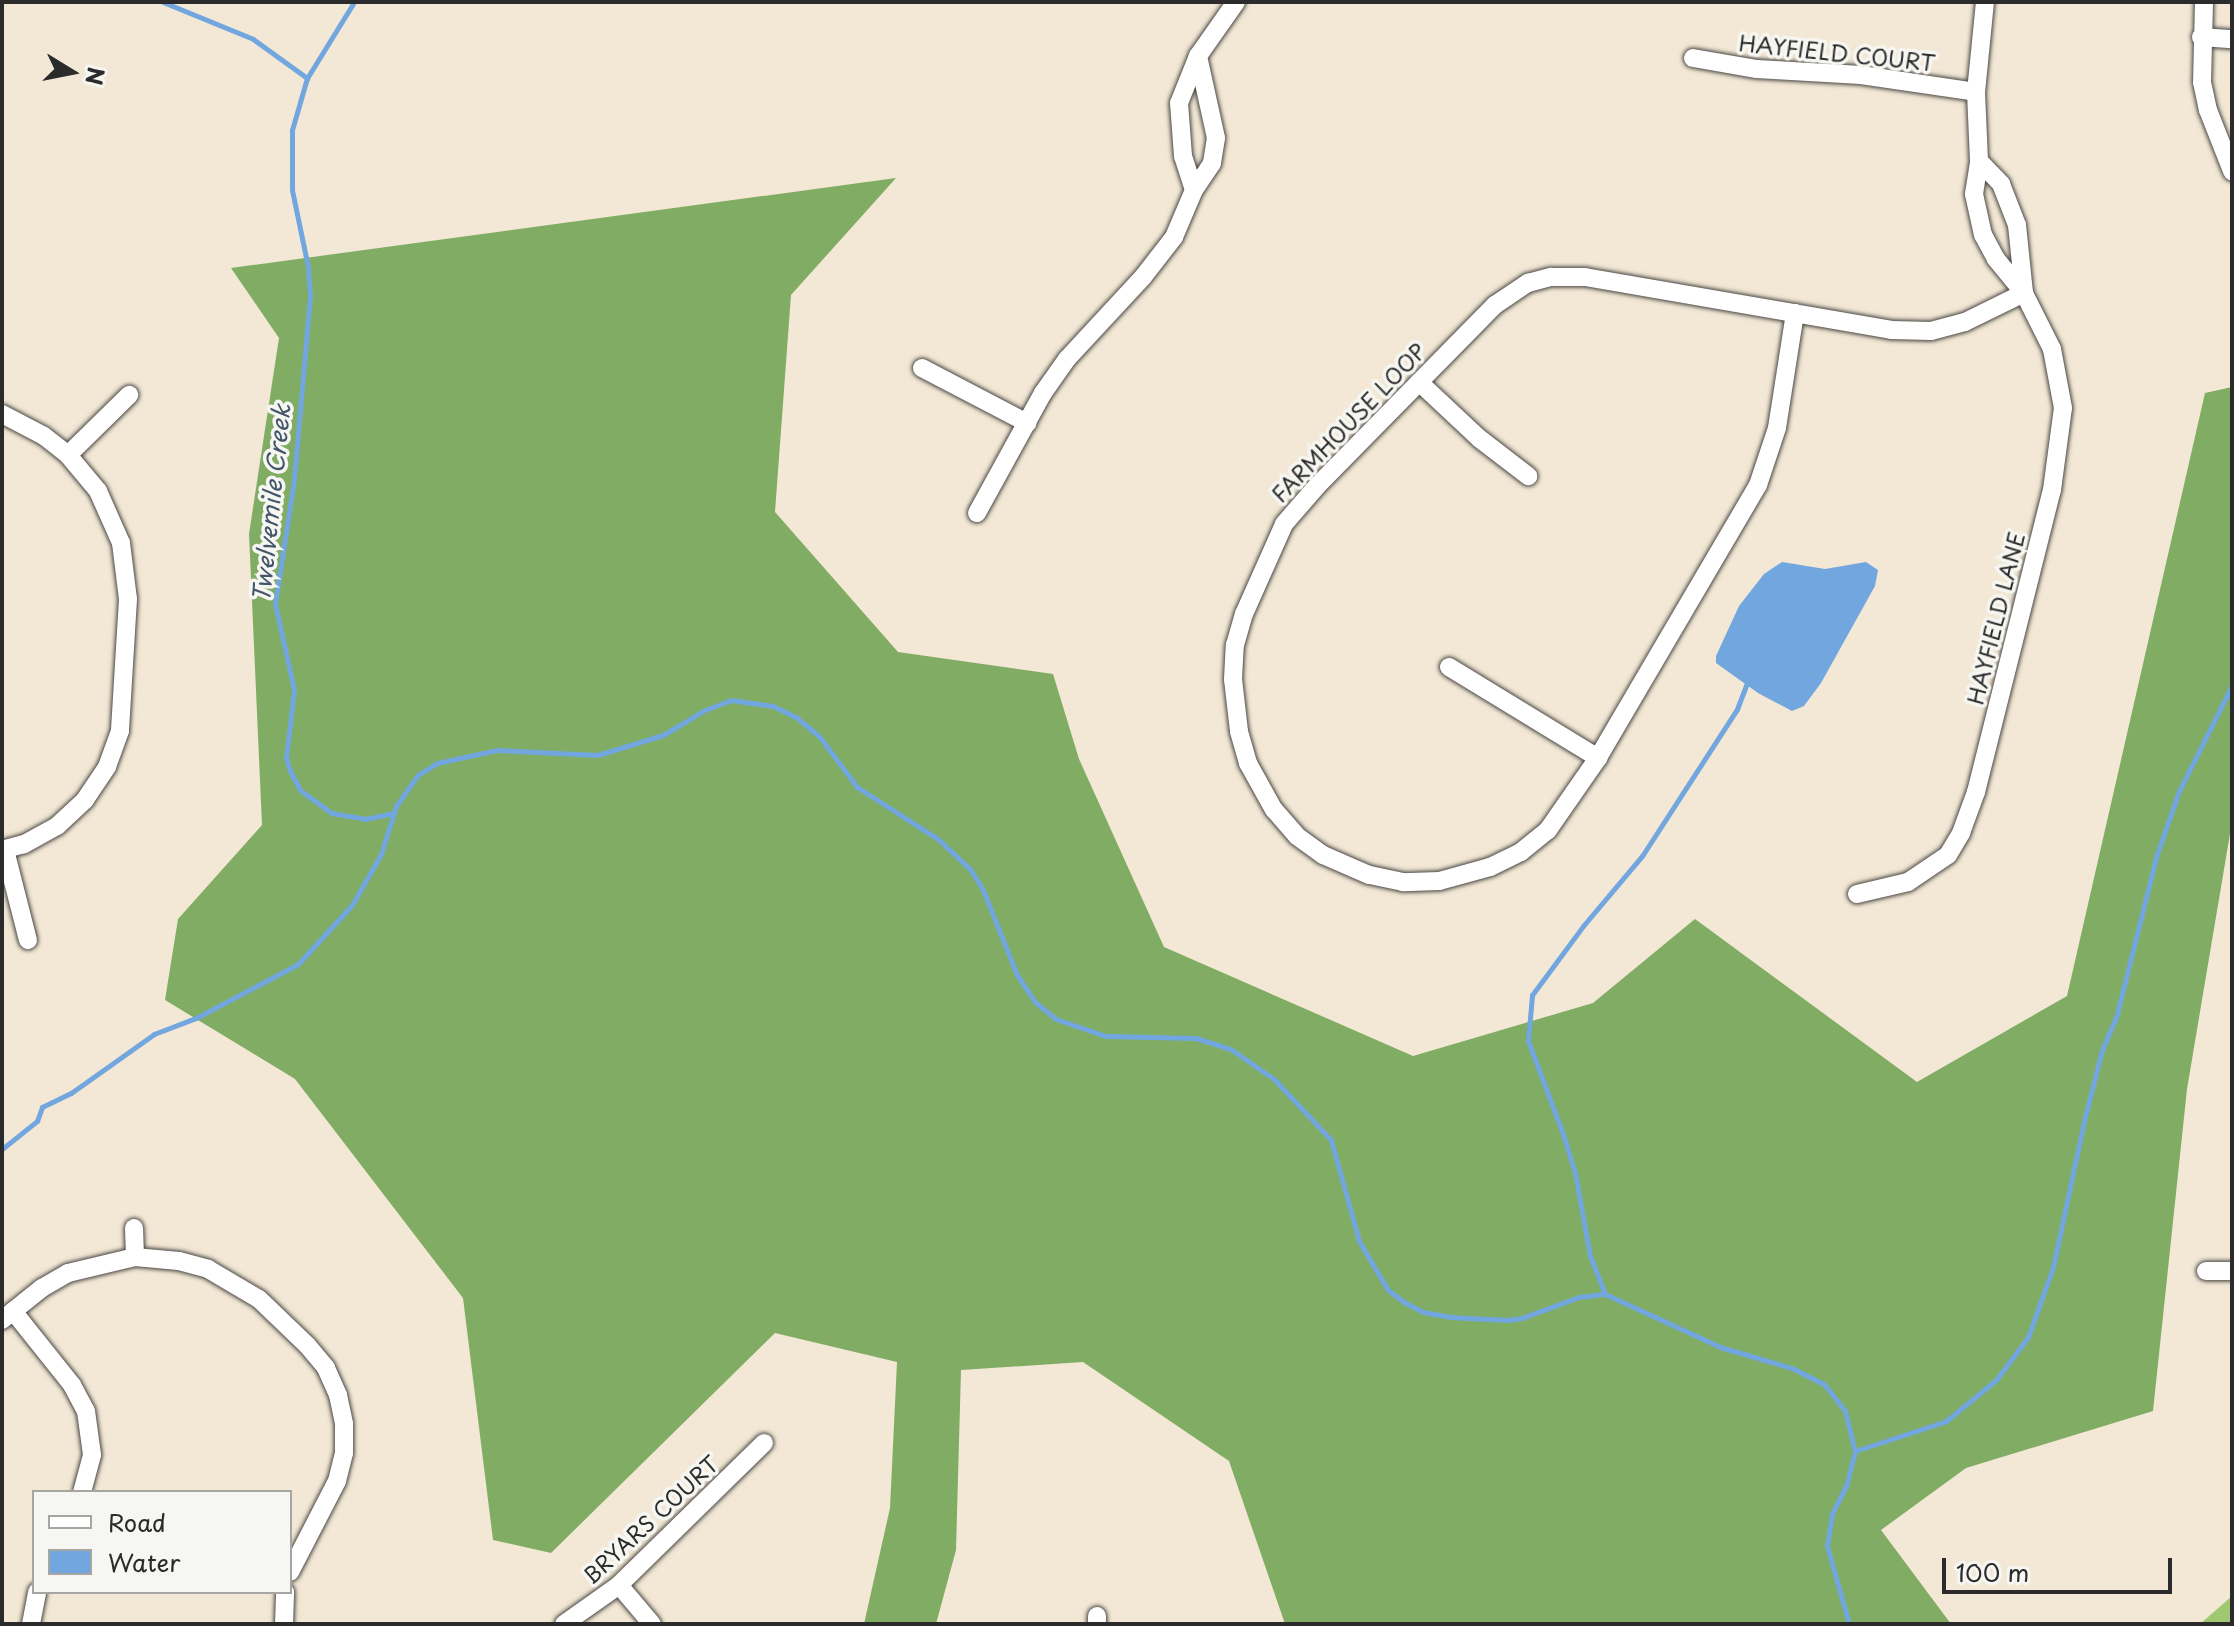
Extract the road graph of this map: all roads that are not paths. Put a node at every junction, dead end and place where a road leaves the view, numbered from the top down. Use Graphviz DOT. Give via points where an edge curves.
graph roads {
  1 [pos="1236,2"];
  2 [pos="1985,2"];
  3 [pos="2204,2"];
  4 [pos="2201,37"];
  5 [pos="2232,39"];
  6 [pos="1198,56"];
  7 [pos="1693,58"];
  8 [pos="1976,92"];
  9 [pos="1979,161"];
  10 [pos="2232,171"];
  11 [pos="1194,190"];
  12 [pos="2024,293"];
  13 [pos="1795,313"];
  14 [pos="922,368"];
  15 [pos="1419,382"];
  16 [pos="129,395"];
  17 [pos="2,414"];
  18 [pos="1027,423"];
  19 [pos="68,455"];
  20 [pos="1528,476"];
  21 [pos="977,513"];
  22 [pos="1449,667"];
  23 [pos="1598,758"];
  24 [pos="3,850"];
  25 [pos="1857,894"];
  26 [pos="28,940"];
  27 [pos="134,1228"];
  28 [pos="135,1257"];
  29 [pos="2206,1271"];
  30 [pos="2232,1271"];
  31 [pos="8,1316"];
  32 [pos="764,1443"];
  33 [pos="83,1490"];
  34 [pos="292,1568"];
  35 [pos="619,1585"];
  36 [pos="37,1594"];
  37 [pos="285,1594"];
  38 [pos="31,1624"];
  39 [pos="284,1624"];
  40 [pos="564,1624"];
  41 [pos="652,1624"];
  1 -- 6 [label="street"];
  2 -- 8 [label="street, HAYFIELD LANE"];
  3 -- 4 [label="street"];
  4 -- 5 [label="street"];
  4 -- 10 [label="street" via="2208,110"];
  6 -- 11 [label="street" via="1179,103 1183,156"];
  6 -- 11 [label="street" via="1216,138 1212,163"];
  7 -- 8 [label="street, HAYFIELD COURT"];
  8 -- 9 [label="street, HAYFIELD LANE"];
  9 -- 12 [label="street, HAYFIELD LANE" via="2001,184 2017,225"];
  9 -- 12 [label="street, HAYFIELD LANE" via="1974,194 1983,235"];
  11 -- 18 [label="street" via="1174,237 1067,359"];
  12 -- 13 [label="street, FARMHOUSE LOOP" via="1965,322 1931,331 1891,330"];
  12 -- 25 [label="street, HAYFIELD LANE" via="2052,349 2063,408 2052,490 1976,792 1948,855 1908,882"];
  13 -- 15 [label="street, FARMHOUSE LOOP" via="1585,277 1551,277 1528,283 1495,305"];
  13 -- 23 [label="street, FARMHOUSE LOOP" via="1777,428 1758,485"];
  14 -- 18 [label="street"];
  15 -- 20 [label="street"];
  15 -- 23 [label="street, FARMHOUSE LOOP" via="1317,486 1284,524 1270,553 1235,645 1234,692 1248,763 1274,810 1297,836 1323,855 1369,875 1403,882 1439,881 1521,852 1556,821"];
  16 -- 19 [label="street"];
  17 -- 19 [label="street"];
  18 -- 21 [label="street"];
  19 -- 24 [label="street" via="108,508 126,562 120,731 107,767 85,800 57,826"];
  22 -- 23 [label="street"];
  24 -- 26 [label="street"];
  27 -- 28 [label="street"];
  28 -- 31 [label="street" via="68,1273"];
  28 -- 34 [label="street" via="179,1261 234,1282 307,1345 333,1381 344,1424 341,1467"];
  29 -- 30 [label="street"];
  31 -- 33 [label="street" via="72,1385 86,1411 92,1455"];
  32 -- 35 [label="street, BRYARS COURT"];
  35 -- 40 [label="street, BRYARS COURT"];
  35 -- 41 [label="street"];
  36 -- 38 [label="street"];
  37 -- 39 [label="street"];
}
